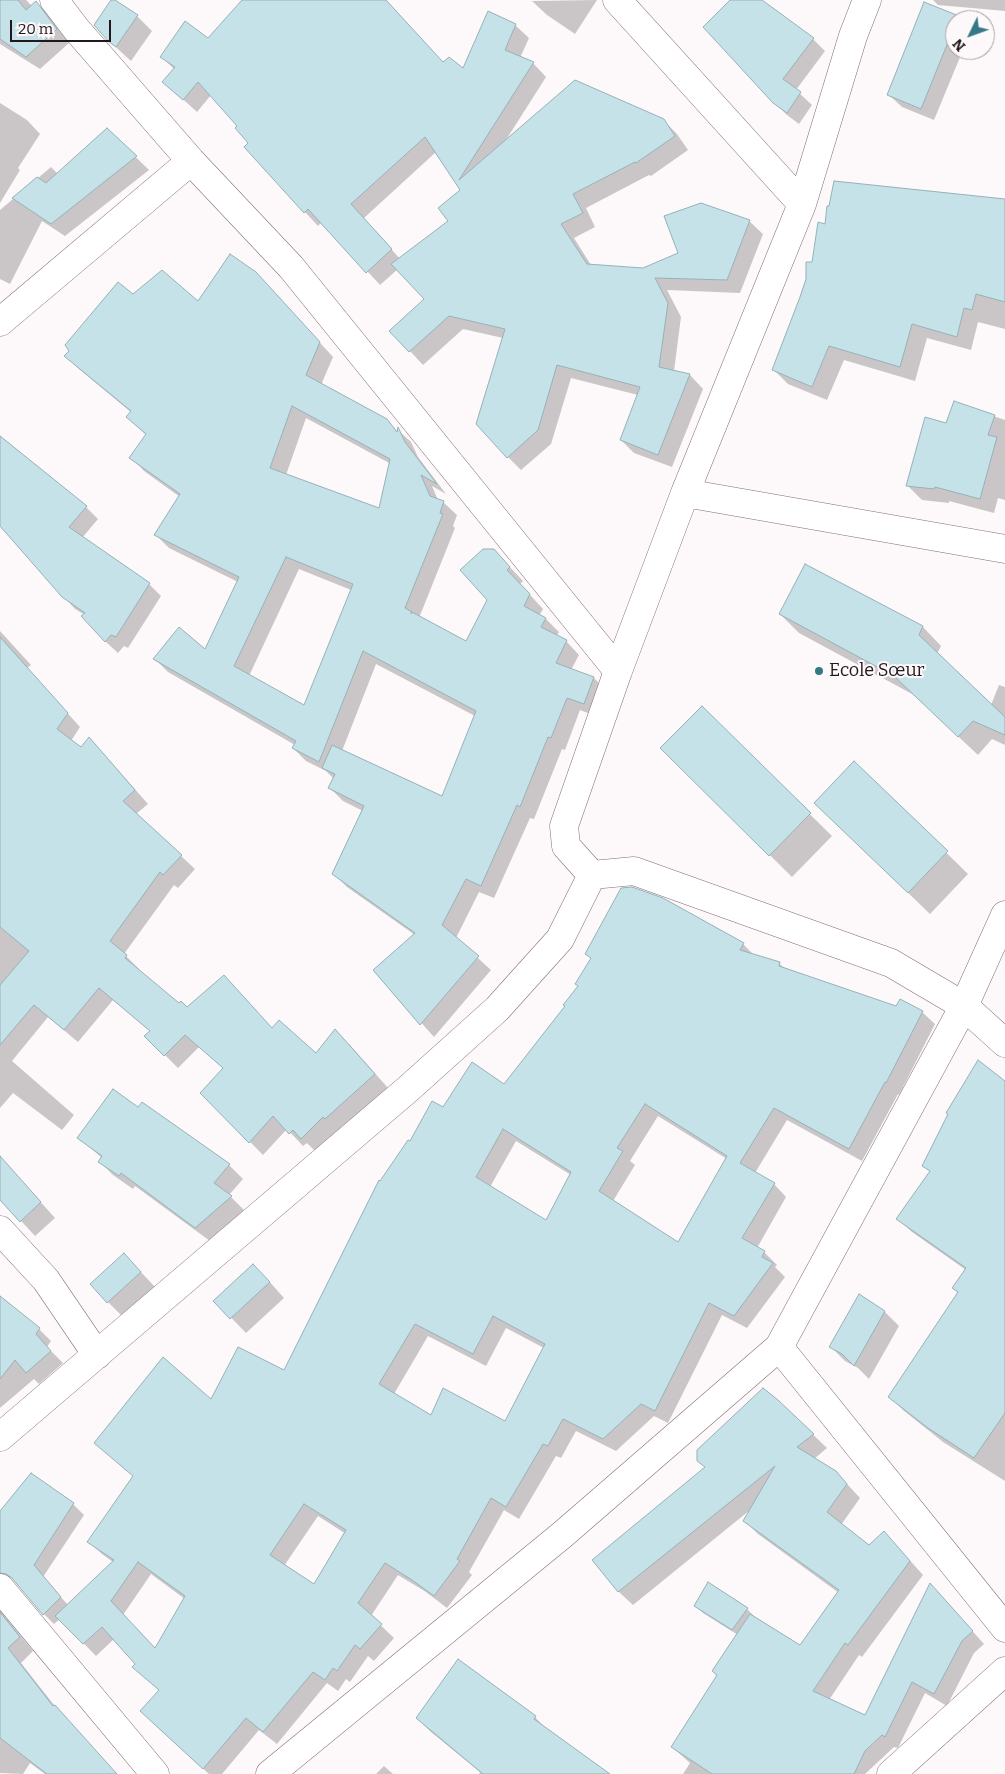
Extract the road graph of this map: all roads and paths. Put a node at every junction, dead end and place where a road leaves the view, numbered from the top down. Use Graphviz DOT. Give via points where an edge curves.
graph roads {
  1 [pos="54,0"];
  2 [pos="617,0"];
  3 [pos="867,0"];
  4 [pos="190,161"];
  5 [pos="802,204"];
  6 [pos="0,322"];
  7 [pos="685,493"];
  8 [pos="1005,549"];
  9 [pos="618,671"];
  10 [pos="592,875"];
  11 [pos="1005,915"];
  12 [pos="964,1006"];
  13 [pos="1005,1043"];
  14 [pos="0,1230"];
  15 [pos="779,1347"];
  16 [pos="97,1355"];
  17 [pos="0,1437"];
  18 [pos="0,1588"];
  19 [pos="1005,1628"];
  20 [pos="1005,1671"];
  21 [pos="155,1774"];
  22 [pos="270,1774"];
  23 [pos="891,1774"];
  1 -- 4 [label="street"];
  2 -- 5 [label="street"];
  3 -- 5 [label="street"];
  4 -- 6 [label="street"];
  4 -- 9 [label="street" via="291,267"];
  5 -- 7 [label="street"];
  7 -- 8 [label="street"];
  7 -- 9 [label="street"];
  9 -- 10 [label="street" via="564,826 566,846"];
  10 -- 12 [label="street" via="634,871 891,963"];
  10 -- 16 [label="street" via="560,939 497,1009"];
  11 -- 12 [label="street"];
  12 -- 13 [label="street"];
  12 -- 15 [label="street"];
  14 -- 16 [label="street" via="46,1280"];
  15 -- 19 [label="street"];
  15 -- 22 [label="street" via="562,1535"];
  16 -- 17 [label="street"];
  18 -- 21 [label="street"];
  20 -- 23 [label="street"];
}
